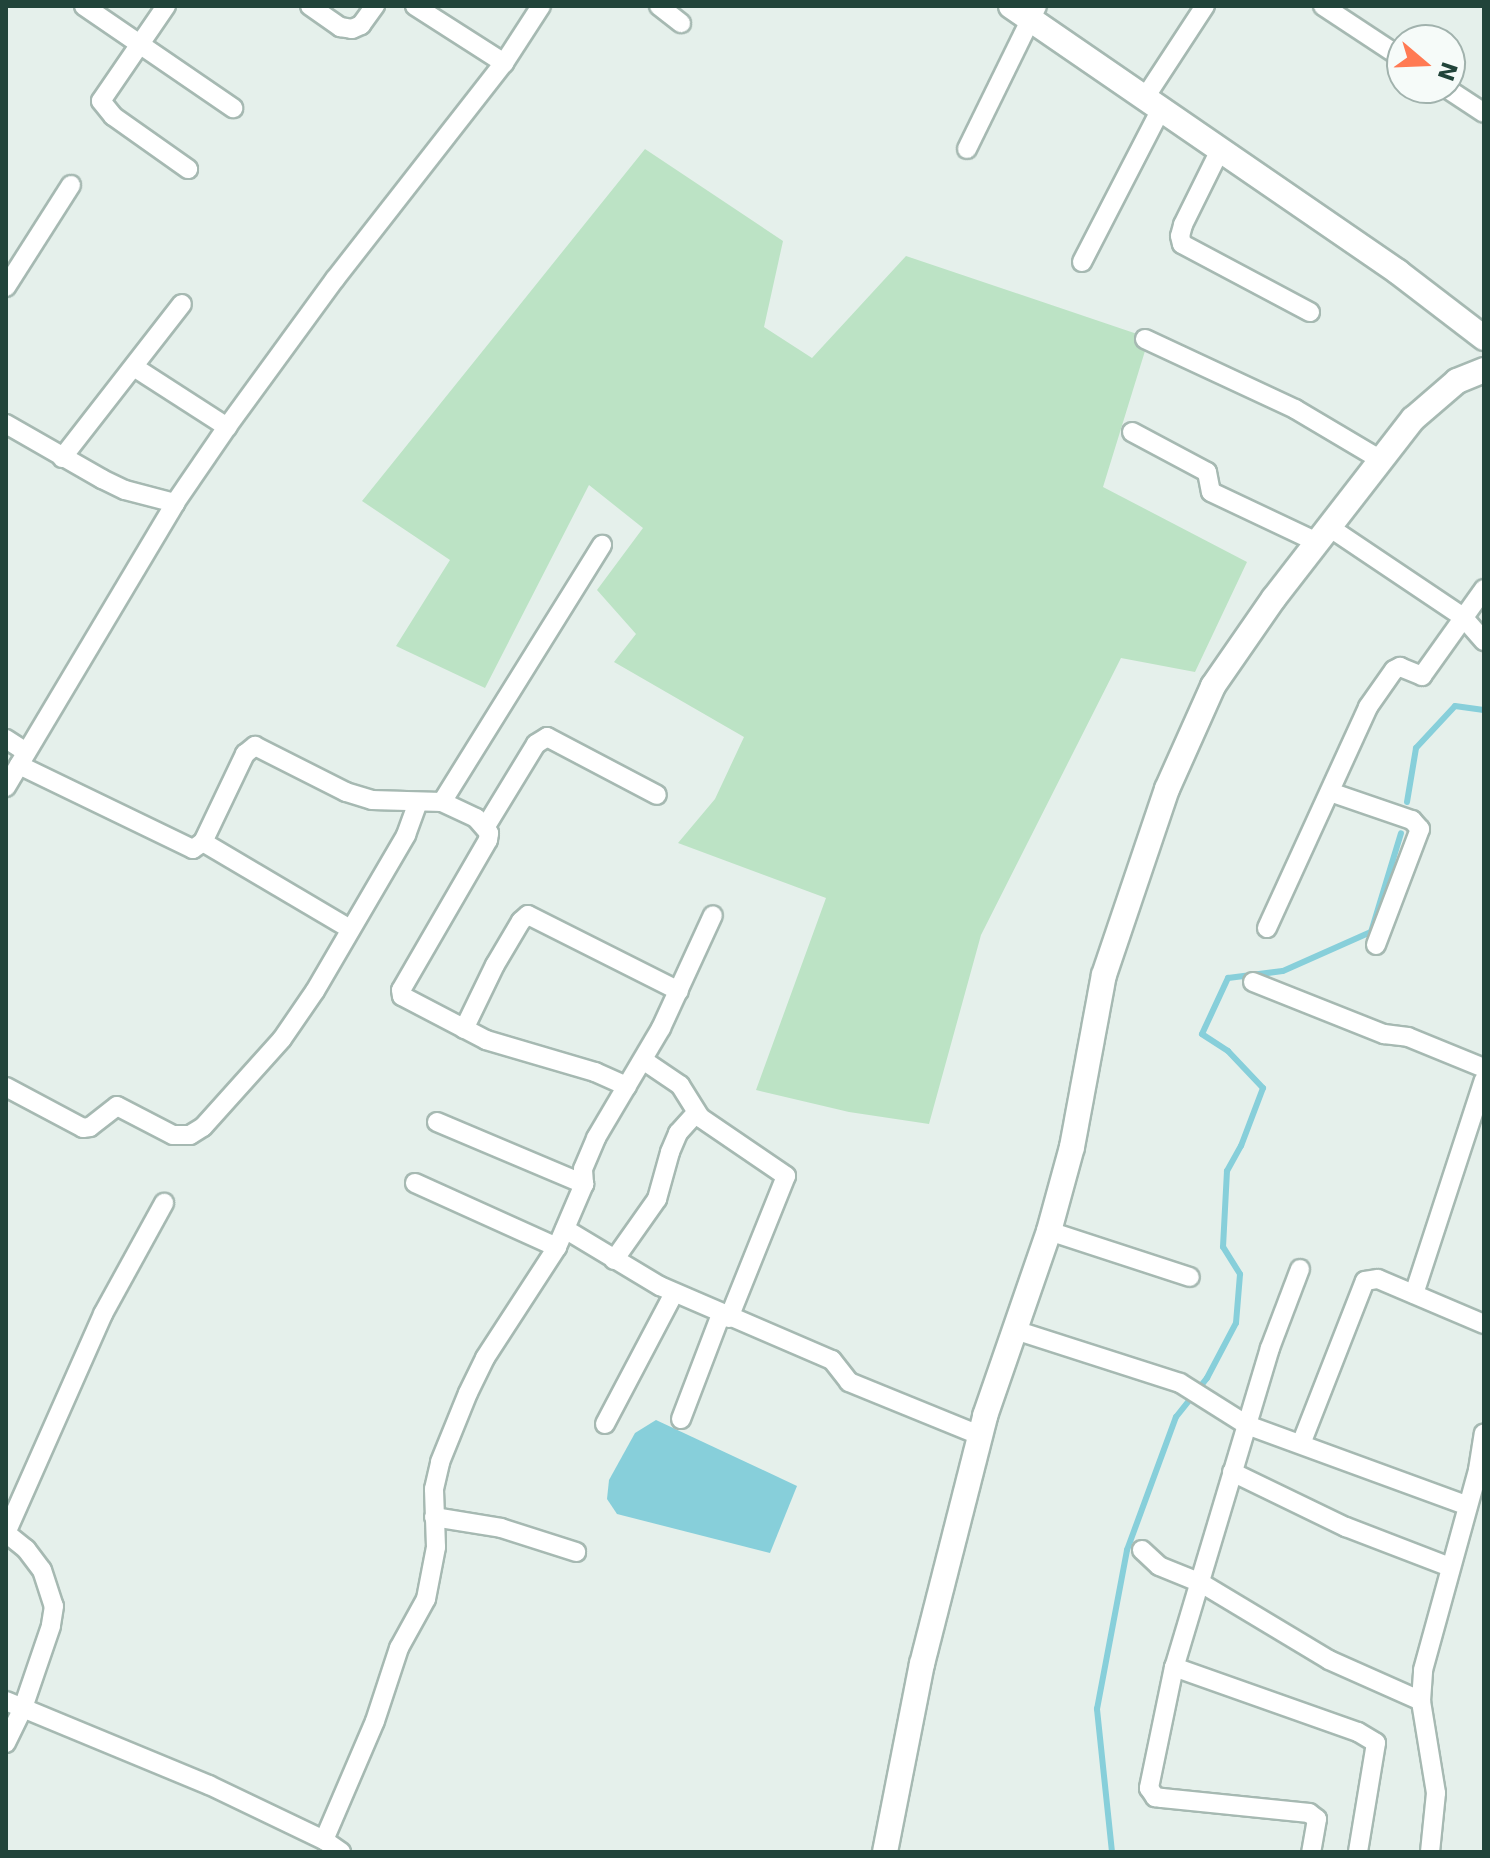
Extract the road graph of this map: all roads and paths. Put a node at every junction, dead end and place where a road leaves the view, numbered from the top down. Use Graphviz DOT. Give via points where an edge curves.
graph roads {
  1 [pos="84,6"];
  2 [pos="166,6"];
  3 [pos="310,6"];
  4 [pos="375,6"];
  5 [pos="415,6"];
  6 [pos="541,6"];
  7 [pos="659,6"];
  8 [pos="1205,6"];
  9 [pos="1323,6"];
  10 [pos="1026,10"];
  11 [pos="681,23"];
  12 [pos="140,43"];
  13 [pos="1386,47"];
  14 [pos="504,63"];
  15 [pos="1154,101"];
  16 [pos="1466,101"];
  17 [pos="233,108"];
  18 [pos="1484,113"];
  19 [pos="1221,148"];
  20 [pos="967,149"];
  21 [pos="188,169"];
  22 [pos="71,185"];
  23 [pos="1082,262"];
  24 [pos="6,287"];
  25 [pos="182,304"];
  26 [pos="1310,312"];
  27 [pos="1484,338"];
  28 [pos="1145,339"];
  29 [pos="134,367"];
  30 [pos="1484,370"];
  31 [pos="6,424"];
  32 [pos="227,427"];
  33 [pos="1132,432"];
  34 [pos="62,458"];
  35 [pos="1381,460"];
  36 [pos="175,503"];
  37 [pos="1323,534"];
  38 [pos="602,545"];
  39 [pos="1484,589"];
  40 [pos="1463,617"];
  41 [pos="1484,641"];
  42 [pos="6,739"];
  43 [pos="22,758"];
  44 [pos="6,787"];
  45 [pos="1330,792"];
  46 [pos="657,795"];
  47 [pos="418,802"];
  48 [pos="442,802"];
  49 [pos="486,826"];
  50 [pos="203,842"];
  51 [pos="713,915"];
  52 [pos="1267,928"];
  53 [pos="350,929"];
  54 [pos="1376,945"];
  55 [pos="1253,982"];
  56 [pos="679,991"];
  57 [pos="464,1029"];
  58 [pos="643,1060"];
  59 [pos="1484,1068"];
  60 [pos="1484,1080"];
  61 [pos="627,1086"];
  62 [pos="6,1087"];
  63 [pos="696,1113"];
  64 [pos="437,1122"];
  65 [pos="1478,1123"];
  66 [pos="415,1183"];
  67 [pos="584,1184"];
  68 [pos="164,1203"];
  69 [pos="565,1229"];
  70 [pos="1049,1231"];
  71 [pos="557,1247"];
  72 [pos="614,1260"];
  73 [pos="1300,1269"];
  74 [pos="1190,1277"];
  75 [pos="674,1293"];
  76 [pos="1414,1294"];
  77 [pos="725,1316"];
  78 [pos="1484,1324"];
  79 [pos="1015,1330"];
  80 [pos="681,1419"];
  81 [pos="605,1424"];
  82 [pos="1247,1425"];
  83 [pos="1484,1433"];
  84 [pos="981,1436"];
  85 [pos="1301,1444"];
  86 [pos="1481,1471"];
  87 [pos="1232,1472"];
  88 [pos="1468,1506"];
  89 [pos="434,1517"];
  90 [pos="6,1533"];
  91 [pos="1142,1550"];
  92 [pos="576,1552"];
  93 [pos="1450,1567"];
  94 [pos="1201,1583"];
  95 [pos="1174,1667"];
  96 [pos="1421,1701"];
  97 [pos="14,1705"];
  98 [pos="6,1743"];
  99 [pos="324,1840"];
  100 [pos="1365,1851"];
  101 [pos="341,1852"];
  102 [pos="885,1852"];
  103 [pos="1311,1852"];
  104 [pos="1430,1852"];
  1 -- 12 [label="street"];
  2 -- 12 [label="street"];
  3 -- 4 [label="street" via="340,27 352,29"];
  5 -- 14 [label="street"];
  6 -- 14 [label="street"];
  7 -- 11 [label="street"];
  8 -- 15 [label="street"];
  9 -- 13 [label="street"];
  10 -- 15 [label="street"];
  10 -- 20 [label="street"];
  12 -- 17 [label="street"];
  12 -- 21 [label="street" via="104,92 104,109"];
  14 -- 32 [label="street"];
  15 -- 19 [label="street"];
  15 -- 23 [label="street"];
  16 -- 18 [label="street"];
  19 -- 26 [label="street" via="1183,225 1182,244"];
  19 -- 27 [label="street"];
  22 -- 24 [label="street"];
  25 -- 29 [label="street"];
  28 -- 35 [label="street" via="1295,409"];
  29 -- 32 [label="street"];
  29 -- 34 [label="street"];
  30 -- 35 [label="street" via="1457,381 1413,419"];
  31 -- 34 [label="street"];
  32 -- 36 [label="street"];
  33 -- 37 [label="street" via="1207,472 1211,492"];
  34 -- 36 [label="street" via="125,490"];
  35 -- 37 [label="street"];
  36 -- 43 [label="street"];
  37 -- 40 [label="street"];
  37 -- 70 [label="street" via="1213,686 1167,789 1104,975 1072,1147"];
  38 -- 48 [label="street"];
  39 -- 40 [label="street"];
  40 -- 41 [label="street"];
  40 -- 45 [label="street" via="1422,676 1400,667 1394,670 1368,707"];
  42 -- 43 [label="street"];
  43 -- 44 [label="street"];
  43 -- 50 [label="street" via="184,847 199,848"];
  45 -- 52 [label="street"];
  45 -- 54 [label="street" via="1412,820 1420,829"];
  46 -- 49 [label="street" via="547,737 536,744"];
  47 -- 48 [label="street"];
  47 -- 50 [label="street" via="372,800 346,792 255,746 245,754"];
  47 -- 53 [label="street" via="406,835"];
  48 -- 49 [label="street"];
  49 -- 57 [label="street" via="488,840 401,990 408,1001"];
  50 -- 53 [label="street"];
  51 -- 56 [label="street"];
  53 -- 62 [label="street" via="282,1039 190,1135 157,1129 117,1106 83,1128"];
  55 -- 59 [label="street"];
  56 -- 57 [label="street" via="528,915 495,965"];
  56 -- 58 [label="street"];
  57 -- 61 [label="street"];
  58 -- 61 [label="street"];
  58 -- 63 [label="street" via="680,1085"];
  60 -- 65 [label="street"];
  61 -- 67 [label="street" via="583,1169"];
  63 -- 72 [label="street" via="678,1133 657,1199"];
  63 -- 77 [label="street" via="786,1176 762,1242"];
  64 -- 67 [label="street"];
  65 -- 76 [label="street"];
  66 -- 71 [label="street"];
  67 -- 69 [label="street"];
  68 -- 90 [label="street" via="103,1314"];
  69 -- 71 [label="street"];
  69 -- 72 [label="street"];
  70 -- 74 [label="street"];
  70 -- 79 [label="street"];
  71 -- 89 [label="street" via="468,1393 440,1462"];
  72 -- 75 [label="street"];
  73 -- 82 [label="street"];
  75 -- 77 [label="street"];
  75 -- 81 [label="street"];
  76 -- 78 [label="street"];
  76 -- 85 [label="street" via="1378,1279 1365,1281"];
  77 -- 80 [label="street"];
  77 -- 84 [label="street" via="832,1360 849,1382"];
  79 -- 82 [label="street" via="1180,1383"];
  79 -- 84 [label="street"];
  82 -- 85 [label="street"];
  82 -- 87 [label="street"];
  83 -- 86 [label="street"];
  84 -- 102 [label="street" via="922,1664"];
  85 -- 88 [label="street"];
  86 -- 88 [label="street"];
  87 -- 93 [label="street" via="1346,1527"];
  87 -- 94 [label="street"];
  88 -- 93 [label="street"];
  89 -- 92 [label="street" via="501,1528"];
  89 -- 99 [label="street" via="436,1547 426,1599 399,1648 375,1721"];
  90 -- 97 [label="street" via="42,1570 54,1606 51,1626"];
  91 -- 94 [label="street" via="1159,1566"];
  93 -- 96 [label="street" via="1423,1670"];
  94 -- 95 [label="street"];
  94 -- 96 [label="street" via="1329,1660"];
  95 -- 100 [label="street" via="1376,1743"];
  95 -- 103 [label="street" via="1151,1793 1309,1813 1317,1819"];
  96 -- 104 [label="street" via="1436,1793"];
  97 -- 98 [label="street"];
  97 -- 99 [label="street" via="209,1785"];
  99 -- 101 [label="street"];
}
